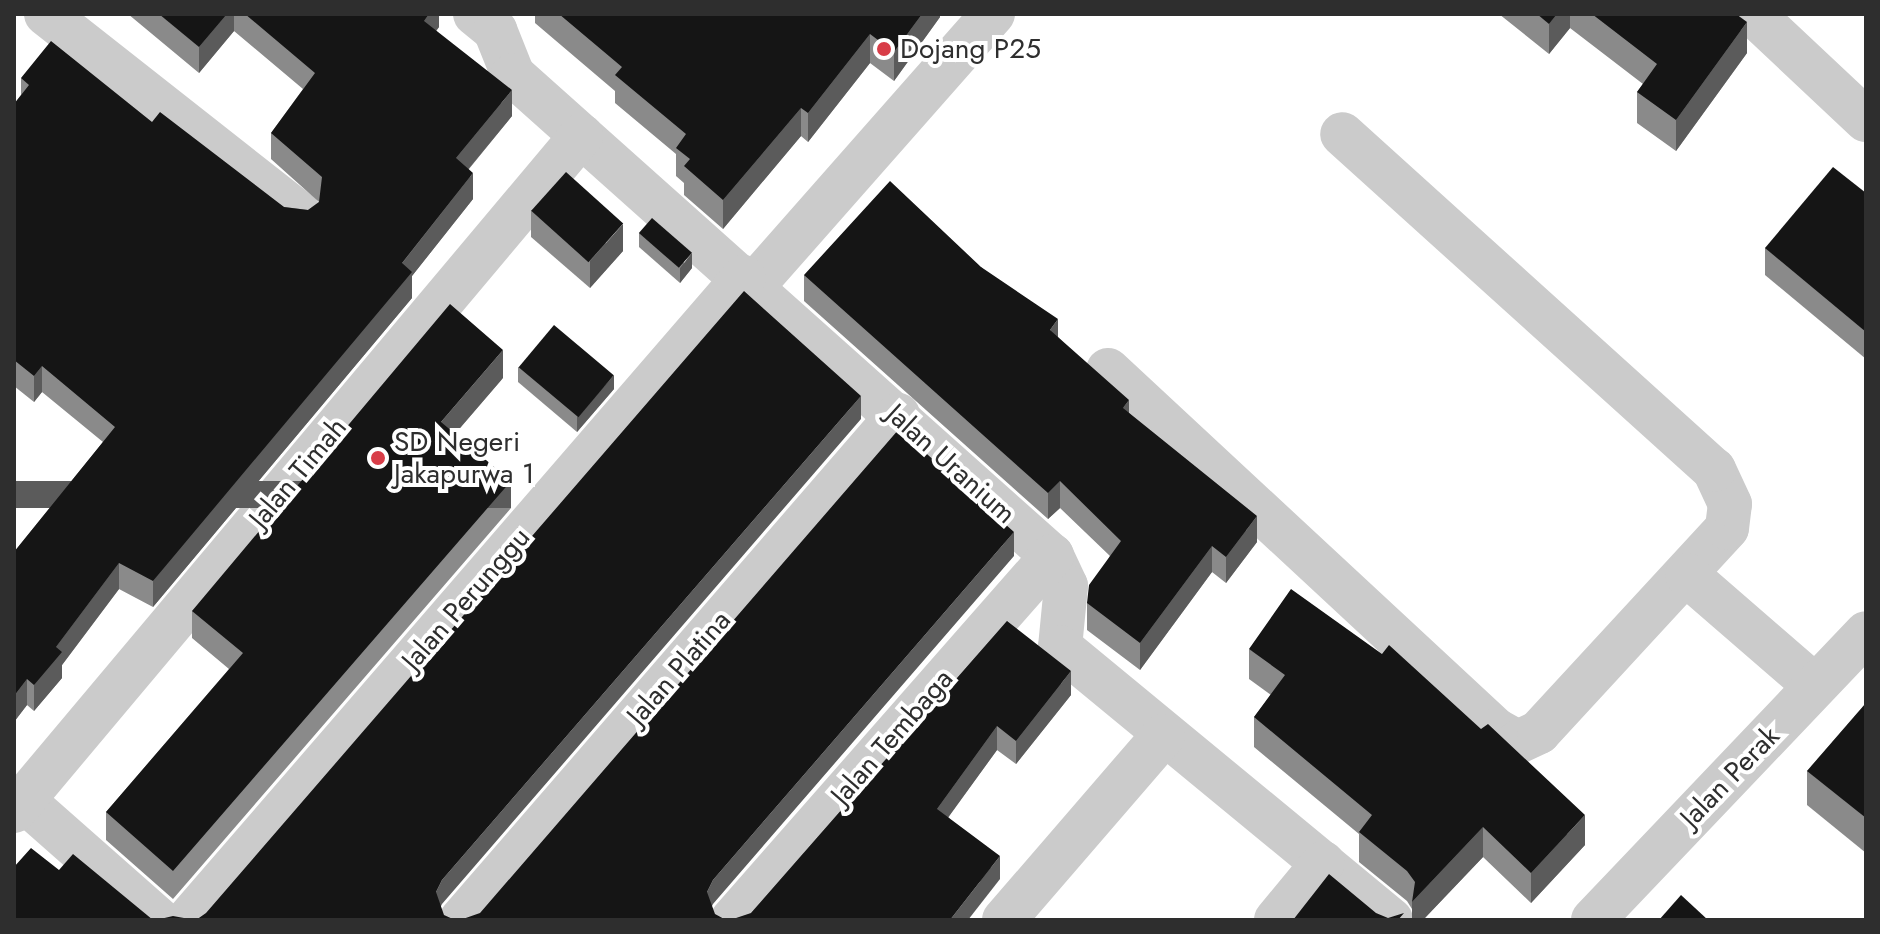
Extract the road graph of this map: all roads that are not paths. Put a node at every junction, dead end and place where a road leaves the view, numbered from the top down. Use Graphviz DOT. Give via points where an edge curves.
graph roads {
  1 [pos="46,14"];
  2 [pos="993,14"];
  3 [pos="1753,14"];
  4 [pos="495,19"];
  5 [pos="1866,120"];
  6 [pos="1342,134"];
  7 [pos="581,136"];
  8 [pos="299,213"];
  9 [pos="749,282"];
  10 [pos="1108,370"];
  11 [pos="898,415"];
  12 [pos="1052,556"];
  13 [pos="1687,575"];
  14 [pos="1010,602"];
  15 [pos="1866,633"];
  16 [pos="1060,647"];
  17 [pos="1815,686"];
  18 [pos="1163,736"];
  19 [pos="18,806"];
  20 [pos="1323,863"];
  21 [pos="159,920"];
  22 [pos="188,920"];
  23 [pos="461,920"];
  24 [pos="732,920"];
  25 [pos="1004,920"];
  26 [pos="1276,920"];
  27 [pos="1391,920"];
  28 [pos="1593,920"];
  1 -- 8 [label="street"];
  2 -- 9 [label="street, Jalan Perunggu"];
  3 -- 5 [label="street"];
  4 -- 7 [label="street, Jalan Uranium" via="513,75"];
  6 -- 13 [label="street" via="1714,470 1730,504 1727,528"];
  7 -- 9 [label="street, Jalan Uranium"];
  7 -- 19 [label="street, Jalan Timah"];
  9 -- 11 [label="street, Jalan Uranium"];
  9 -- 22 [label="street, Jalan Perunggu"];
  10 -- 13 [label="street" via="1496,730 1518,742 1539,732"];
  11 -- 12 [label="street, Jalan Uranium"];
  11 -- 23 [label="street, Jalan Platina"];
  12 -- 14 [label="street, Jalan Tembaga"];
  12 -- 16 [label="street, Jalan Uranium" via="1066,586"];
  13 -- 17 [label="street"];
  14 -- 16 [label="street"];
  14 -- 24 [label="street, Jalan Tembaga"];
  15 -- 17 [label="street, Jalan Perak"];
  16 -- 18 [label="street"];
  17 -- 28 [label="street, Jalan Perak"];
  18 -- 20 [label="street"];
  18 -- 25 [label="street"];
  19 -- 21 [label="street"];
  20 -- 26 [label="street"];
  20 -- 27 [label="street"];
}
